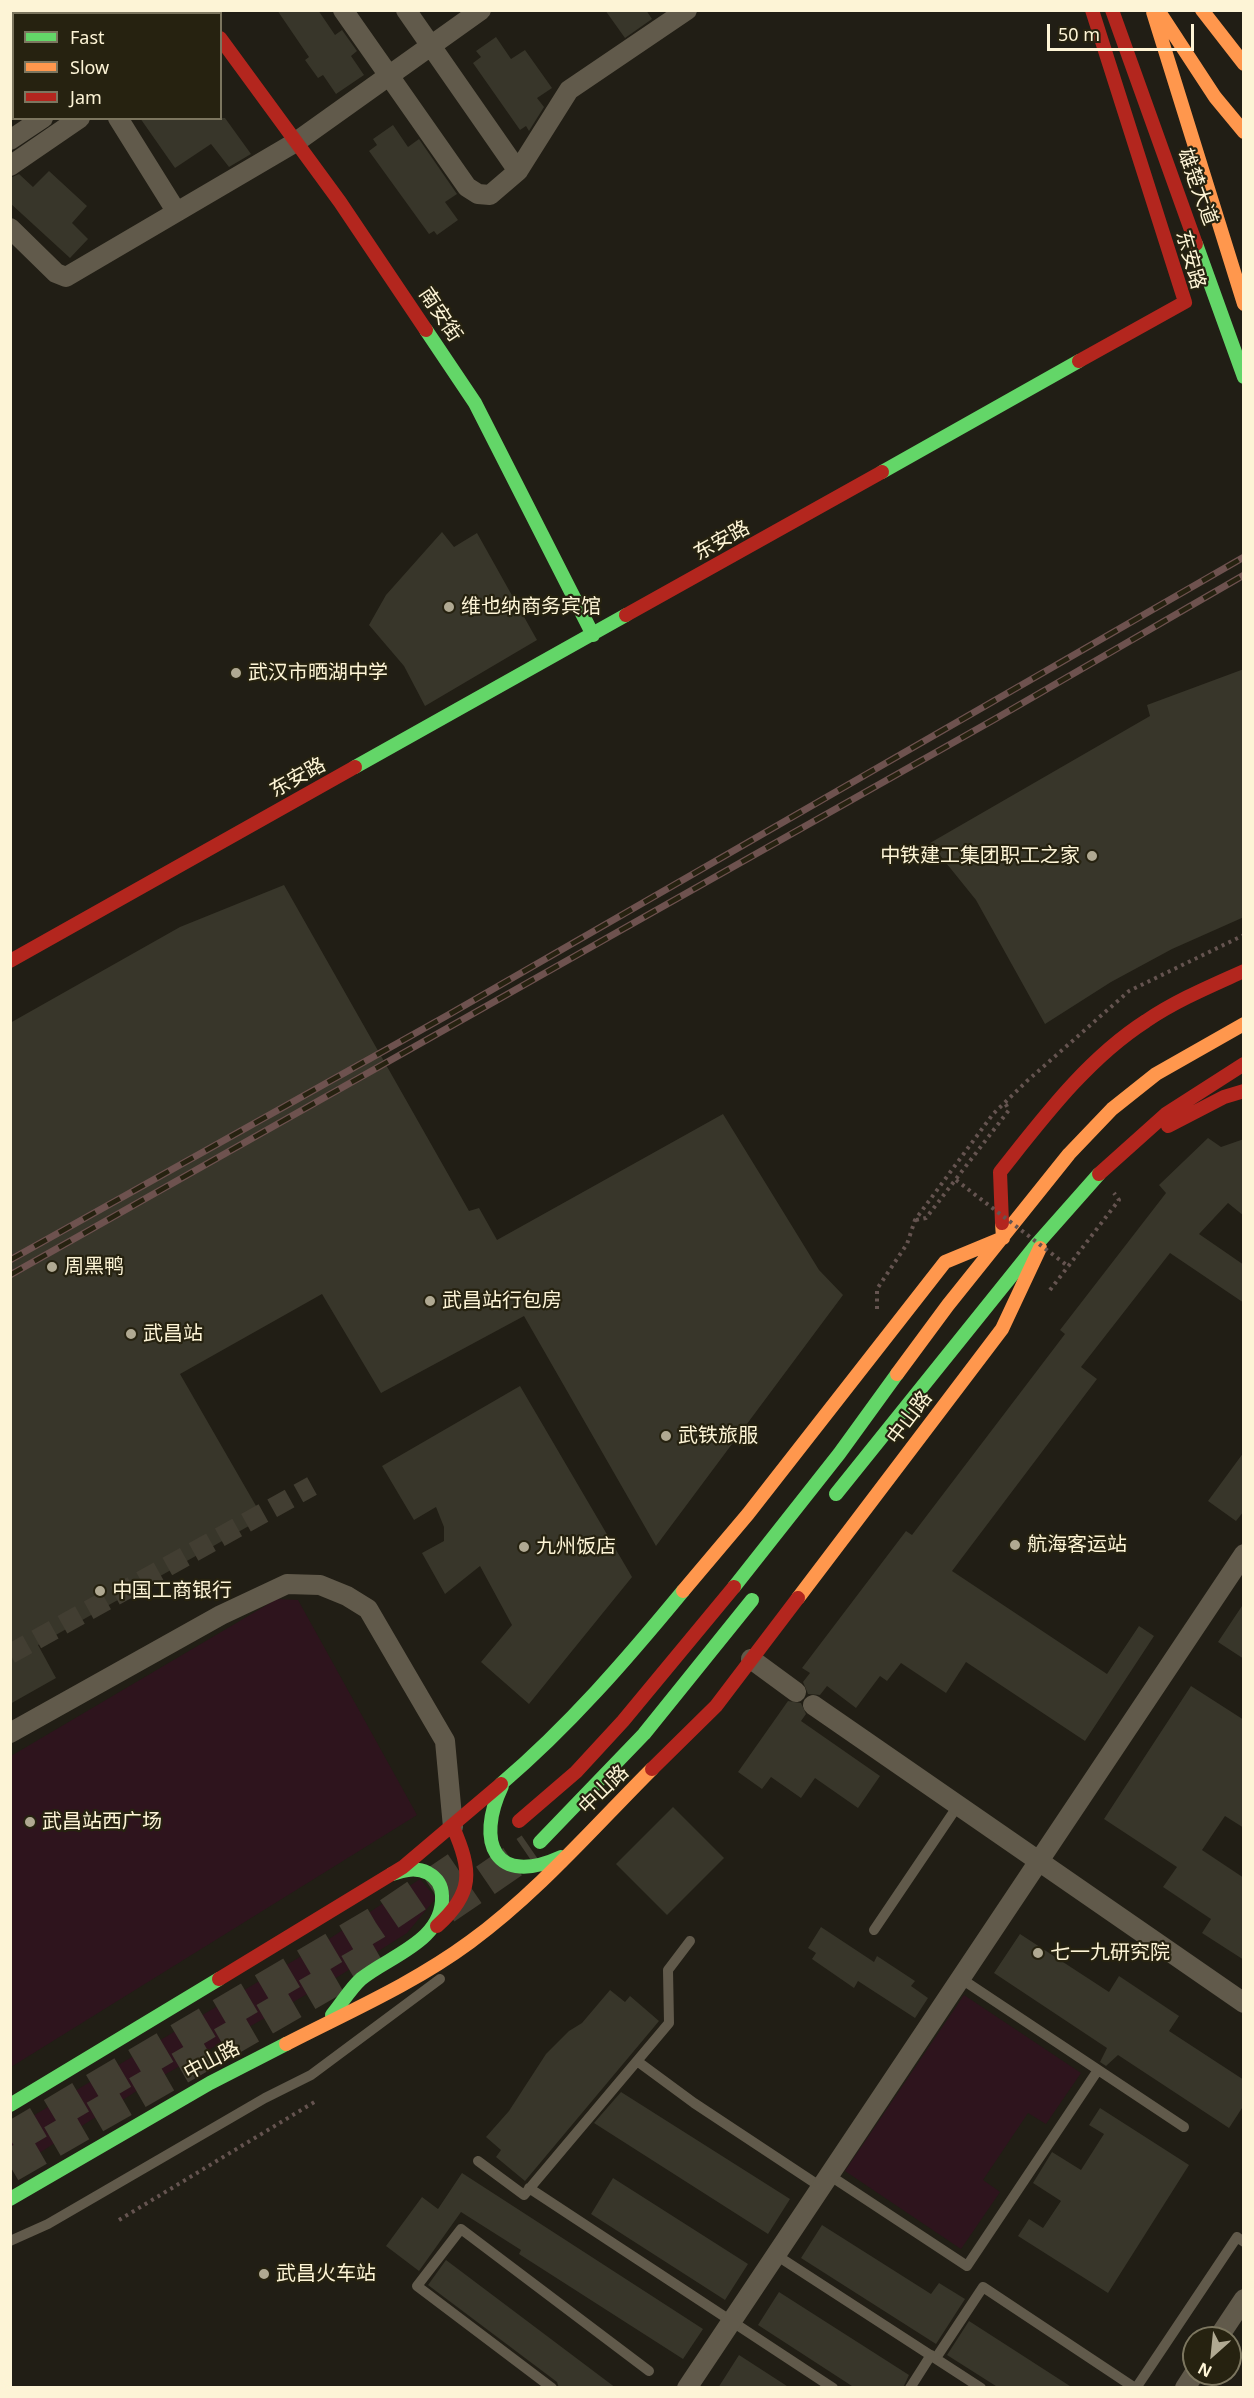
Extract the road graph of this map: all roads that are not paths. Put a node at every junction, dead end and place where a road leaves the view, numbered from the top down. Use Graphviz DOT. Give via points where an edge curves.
graph roads {
  1 [pos="343,10"];
  2 [pos="405,10"];
  3 [pos="481,10"];
  4 [pos="687,10"];
  5 [pos="1092,10"];
  6 [pos="1112,10"];
  7 [pos="1153,10"];
  8 [pos="1158,10"];
  9 [pos="1202,10"];
  10 [pos="222,41"];
  11 [pos="431,47"];
  12 [pos="1244,64"];
  13 [pos="389,77"];
  14 [pos="40,120"];
  15 [pos="77,120"];
  16 [pos="119,120"];
  17 [pos="1244,132"];
  18 [pos="10,140"];
  19 [pos="296,142"];
  20 [pos="10,166"];
  21 [pos="518,171"];
  22 [pos="176,211"];
  23 [pos="10,228"];
  24 [pos="1244,304"];
  25 [pos="1244,377"];
  26 [pos="593,635"];
  27 [pos="10,961"];
  28 [pos="1244,971"];
  29 [pos="1244,1024"];
  30 [pos="1244,1064"];
  31 [pos="1244,1091"];
  32 [pos="1135,1138"];
  33 [pos="1051,1224"];
  34 [pos="1004,1238"];
  35 [pos="830,1502"];
  36 [pos="1244,1554"];
  37 [pos="765,1585"];
  38 [pos="752,1659"];
  39 [pos="796,1692"];
  40 [pos="813,1705"];
  41 [pos="10,1733"];
  42 [pos="506,1780"];
  43 [pos="959,1804"];
  44 [pos="519,1821"];
  45 [pos="453,1827"];
  46 [pos="591,1830"];
  47 [pos="540,1842"];
  48 [pos="566,1854"];
  49 [pos="1038,1861"];
  50 [pos="570,1870"];
  51 [pos="392,1874"];
  52 [pos="556,1884"];
  53 [pos="874,1930"];
  54 [pos="420,1940"];
  55 [pos="690,1941"];
  56 [pos="960,1978"];
  57 [pos="1244,2004"];
  58 [pos="324,2025"];
  59 [pos="637,2061"];
  60 [pos="1098,2070"];
  61 [pos="10,2105"];
  62 [pos="1184,2127"];
  63 [pos="478,2160"];
  64 [pos="825,2181"];
  65 [pos="529,2188"];
  66 [pos="10,2199"];
  67 [pos="10,2241"];
  68 [pos="1244,2242"];
  69 [pos="776,2255"];
  70 [pos="1244,2299"];
  71 [pos="731,2322"];
  72 [pos="1226,2326"];
  73 [pos="934,2357"];
  74 [pos="650,2371"];
  75 [pos="552,2388"];
  76 [pos="687,2388"];
  77 [pos="833,2388"];
  78 [pos="910,2388"];
  79 [pos="981,2388"];
  80 [pos="1136,2388"];
  1 -- 13 [label="street"];
  2 -- 11 [label="street"];
  3 -- 11 [label="street"];
  4 -- 21 [label="street" via="569,90"];
  5 -- 26 [label="main road, 东安路" via="1185,302"];
  6 -- 25 [label="main road, 雄楚大道"];
  7 -- 24 [label="main road, 雄楚大道"];
  8 -- 17 [label="main road" via="1215,97"];
  9 -- 12 [label="main road"];
  10 -- 19 [label="main road, 南安街"];
  11 -- 13 [label="street"];
  11 -- 21 [label="street"];
  13 -- 19 [label="street"];
  13 -- 21 [label="street" via="467,187 490,195"];
  14 -- 18 [label="street"];
  15 -- 20 [label="street"];
  16 -- 22 [label="street"];
  19 -- 22 [label="street"];
  19 -- 26 [label="main road, 南安街" via="475,403"];
  22 -- 23 [label="street" via="66,276 56,273"];
  26 -- 27 [label="main road, 东安路"];
  28 -- 34 [label="main road" via="1176,1002 1131,1031 1065,1092 1000,1172"];
  29 -- 34 [label="main road" via="1156,1074 1112,1109 1069,1154"];
  30 -- 32 [label="main road" via="1173,1107"];
  31 -- 32 [label="main road" via="1227,1094 1184,1120"];
  32 -- 33 [label="main road"];
  33 -- 35 [label="main road"];
  33 -- 38 [label="main road, 中山路" via="1002,1329"];
  34 -- 42 [label="main road" via="945,1262 665,1614 549,1743"];
  34 -- 44 [label="main road" via="948,1305 839,1454 623,1721 576,1772"];
  36 -- 49 [label="street"];
  37 -- 47 [label="main road" via="644,1734"];
  38 -- 39 [label="street"];
  38 -- 46 [label="main road, 中山路" via="716,1706"];
  40 -- 43 [label="street"];
  41 -- 45 [label="street" via="221,1615 287,1584 320,1585 368,1610 445,1742"];
  42 -- 45 [label="main road"];
  42 -- 48 [label="main road" via="488,1818 488,1838 496,1855 528,1870 549,1865"];
  43 -- 49 [label="street"];
  43 -- 53 [label="lane"];
  45 -- 51 [label="main road"];
  45 -- 54 [label="main road" via="462,1848 467,1890 453,1912"];
  46 -- 48 [label="main road, 中山路"];
  46 -- 50 [label="lane"];
  48 -- 58 [label="main road, 中山路" via="470,1942 416,1977"];
  49 -- 56 [label="street"];
  49 -- 57 [label="street"];
  51 -- 54 [label="main road" via="424,1871 437,1880 443,1894 433,1926"];
  51 -- 61 [label="main road"];
  52 -- 67 [label="lane" via="379,2026 311,2074 48,2224"];
  54 -- 58 [label="main road" via="364,1977"];
  55 -- 59 [label="lane" via="668,1970 669,2023"];
  56 -- 60 [label="lane"];
  56 -- 64 [label="street"];
  58 -- 66 [label="main road, 中山路" via="210,2083"];
  59 -- 64 [label="lane" via="693,2103"];
  59 -- 65 [label="lane"];
  60 -- 62 [label="lane"];
  60 -- 64 [label="lane" via="967,2266"];
  63 -- 65 [label="lane" via="524,2195"];
  64 -- 69 [label="street"];
  65 -- 71 [label="lane"];
  68 -- 80 [label="lane" via="1237,2237"];
  69 -- 71 [label="street"];
  69 -- 73 [label="lane"];
  70 -- 72 [label="street"];
  71 -- 76 [label="street"];
  71 -- 77 [label="lane"];
  73 -- 78 [label="lane"];
  73 -- 79 [label="lane"];
  73 -- 80 [label="lane" via="983,2287"];
  74 -- 75 [label="lane" via="461,2229 417,2286"];
}
